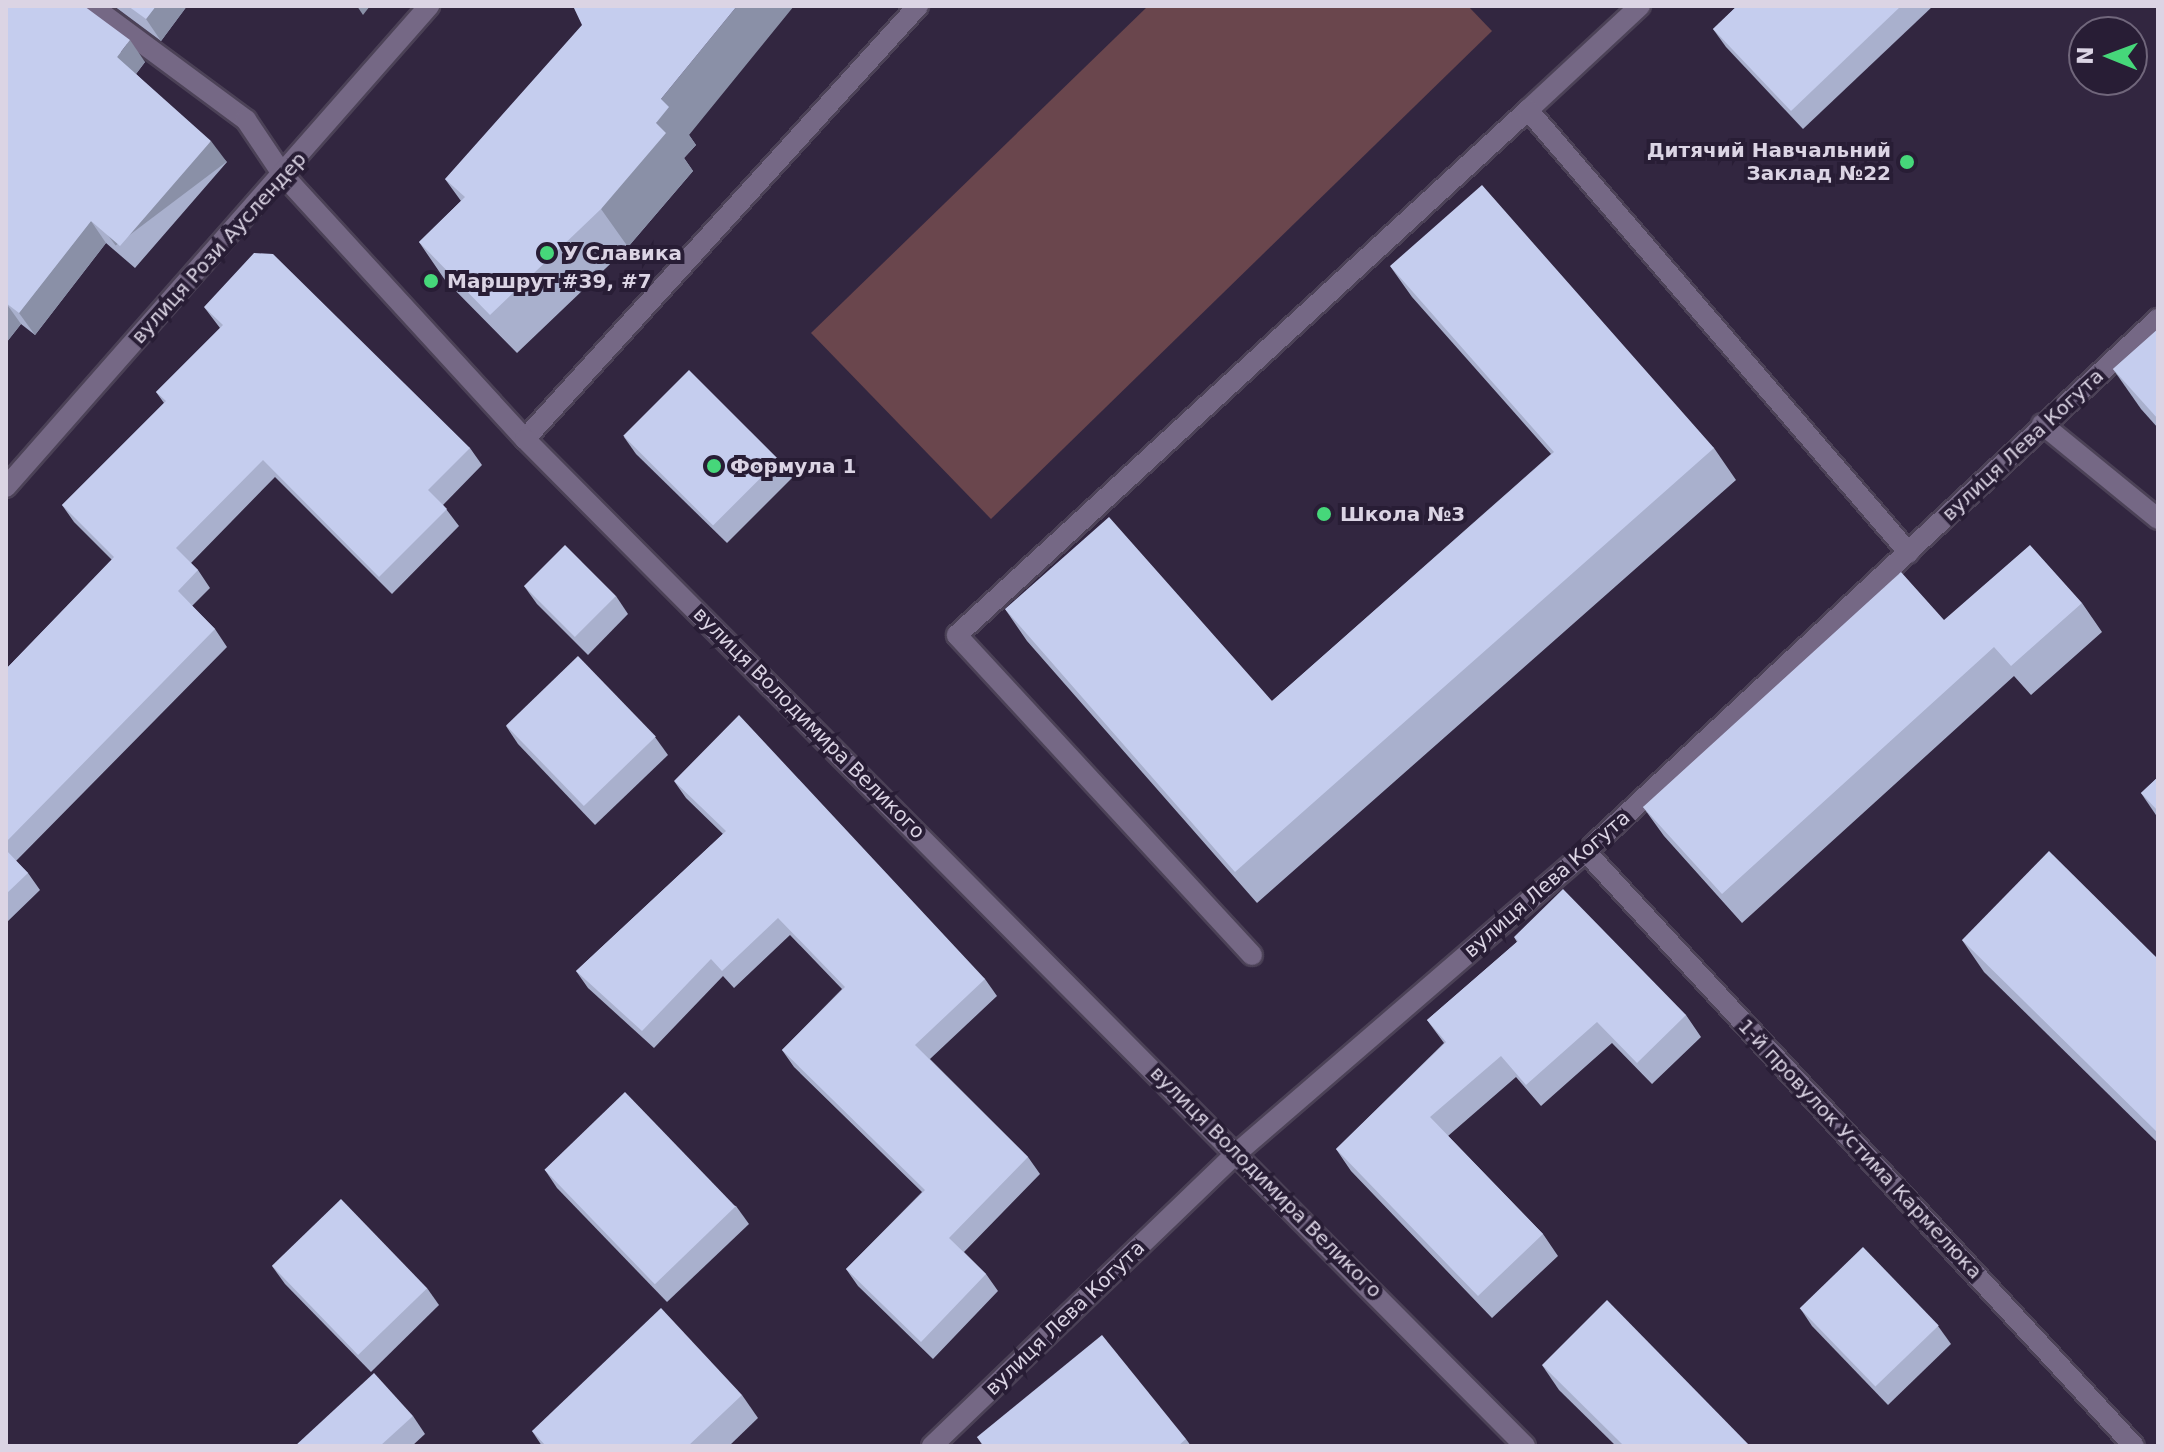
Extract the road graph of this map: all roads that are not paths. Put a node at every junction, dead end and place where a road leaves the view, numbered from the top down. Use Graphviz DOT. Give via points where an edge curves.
graph roads {
  1 [pos="92,6"];
  2 [pos="429,6"];
  3 [pos="918,6"];
  4 [pos="1640,6"];
  5 [pos="1528,110"];
  6 [pos="283,175"];
  7 [pos="2158,319"];
  8 [pos="2042,424"];
  9 [pos="525,439"];
  10 [pos="6,487"];
  11 [pos="2158,519"];
  12 [pos="1909,553"];
  13 [pos="1586,852"];
  14 [pos="1252,955"];
  15 [pos="1238,1152"];
  16 [pos="932,1446"];
  17 [pos="1525,1446"];
  18 [pos="2134,1446"];
  1 -- 6 [label="street, вулиця Володимира Великого" via="246,120"];
  2 -- 6 [label="street, вулиця Рози Ауслендер"];
  3 -- 9 [label="street"];
  4 -- 5 [label="street"];
  5 -- 12 [label="street"];
  5 -- 14 [label="street" via="957,635"];
  6 -- 9 [label="street, вулиця Володимира Великого"];
  6 -- 10 [label="street, вулиця Рози Ауслендер"];
  7 -- 8 [label="street, вулиця Лева Когута"];
  8 -- 11 [label="street"];
  8 -- 12 [label="street, вулиця Лева Когута"];
  9 -- 15 [label="street, вулиця Володимира Великого"];
  12 -- 13 [label="street, вулиця Лева Когута"];
  13 -- 15 [label="street, вулиця Лева Когута"];
  13 -- 18 [label="street, 1-й провулок Устима Кармелюка"];
  15 -- 16 [label="street, вулиця Лева Когута"];
  15 -- 17 [label="street, вулиця Володимира Великого"];
}
